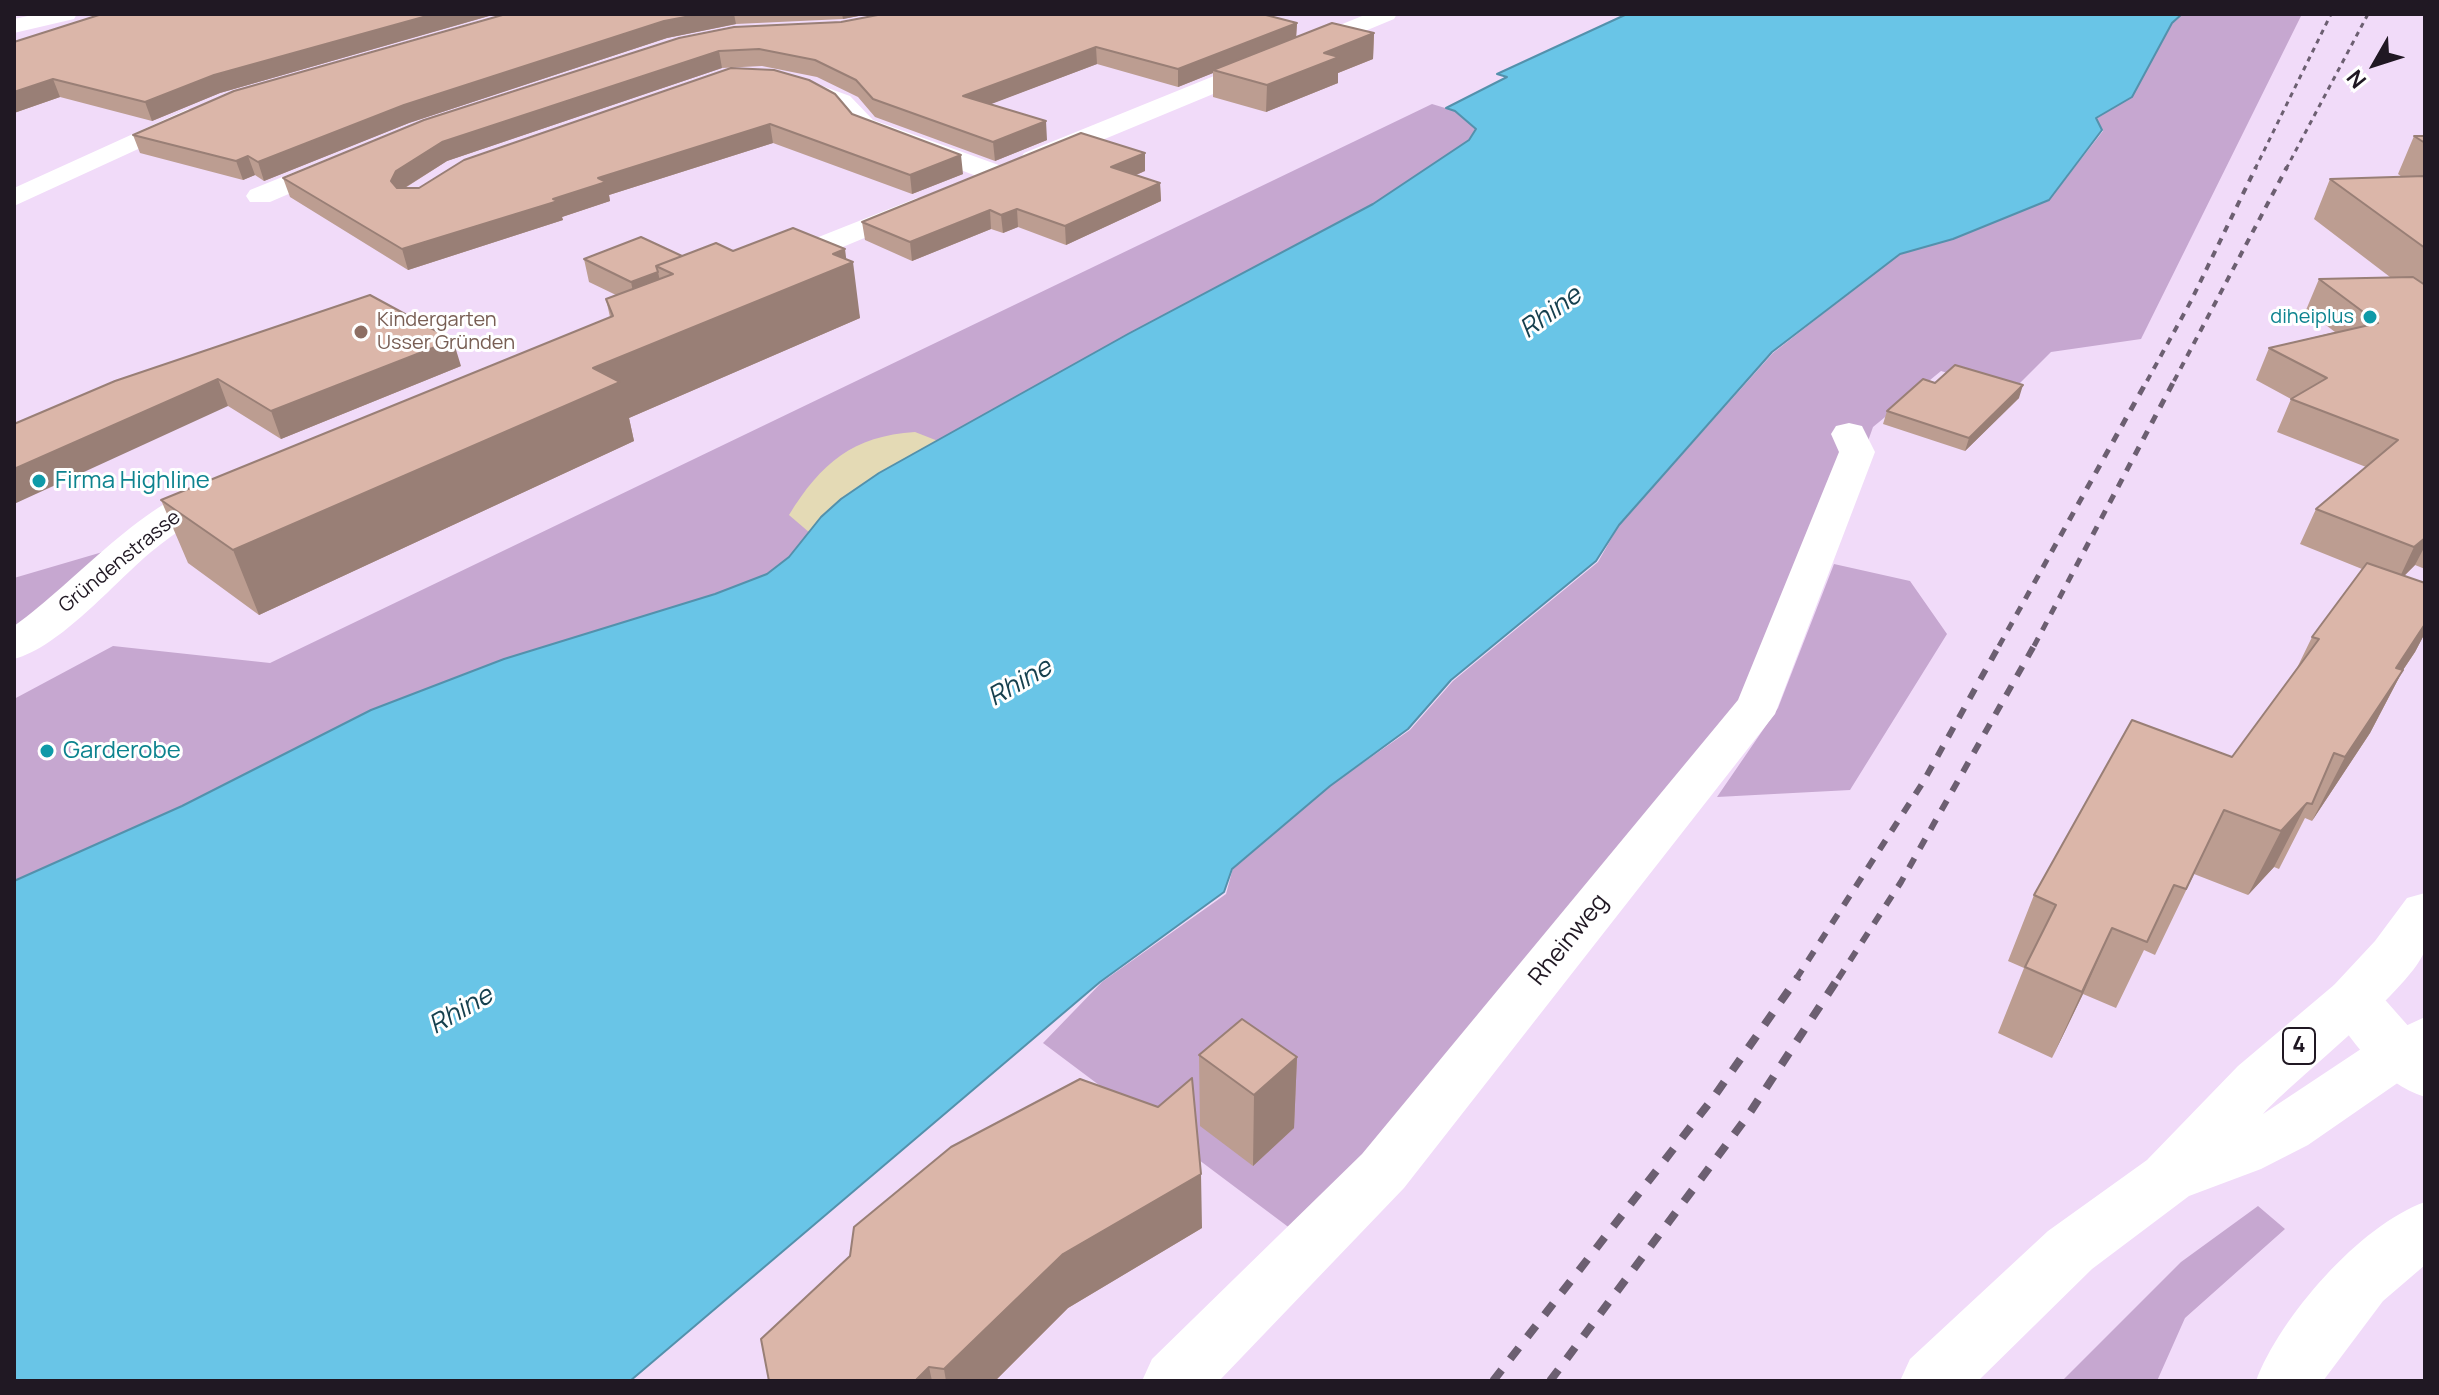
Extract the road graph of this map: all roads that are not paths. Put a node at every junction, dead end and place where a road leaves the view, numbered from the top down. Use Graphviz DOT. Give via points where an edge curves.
graph roads {
  1 [pos="66,14"];
  2 [pos="1386,14"];
  3 [pos="14,26"];
  4 [pos="763,75"];
  5 [pos="217,106"];
  6 [pos="361,152"];
  7 [pos="997,174"];
  8 [pos="260,196"];
  9 [pos="14,198"];
  10 [pos="748,275"];
  11 [pos="1849,434"];
  12 [pos="249,477"];
  13 [pos="14,646"];
  14 [pos="2425,911"];
  15 [pos="2353,999"];
  16 [pos="2415,1055"];
  17 [pos="2168,1178"];
  18 [pos="2425,1228"];
  19 [pos="1175,1381"];
  20 [pos="1933,1381"];
  21 [pos="2289,1381"];
  1 -- 3 [label="street"];
  2 -- 7 [label="street"];
  4 -- 7 [label="street" via="841,101 864,125"];
  5 -- 9 [label="street"];
  6 -- 8 [label="street"];
  7 -- 10 [label="street"];
  11 -- 19 [label="street, Rheinweg" via="1857,452 1759,704 1383,1171"];
  12 -- 13 [label="street, Gründenstrasse" via="170,518"];
  14 -- 15 [label="street, 4"];
  15 -- 16 [label="street"];
  15 -- 17 [label="street, 4" via="2258,1082"];
  16 -- 17 [label="street, 4" via="2238,1154"];
  17 -- 20 [label="street, 4" via="2070,1250"];
  18 -- 21 [label="street" via="2361,1281 2294,1367"];
}
